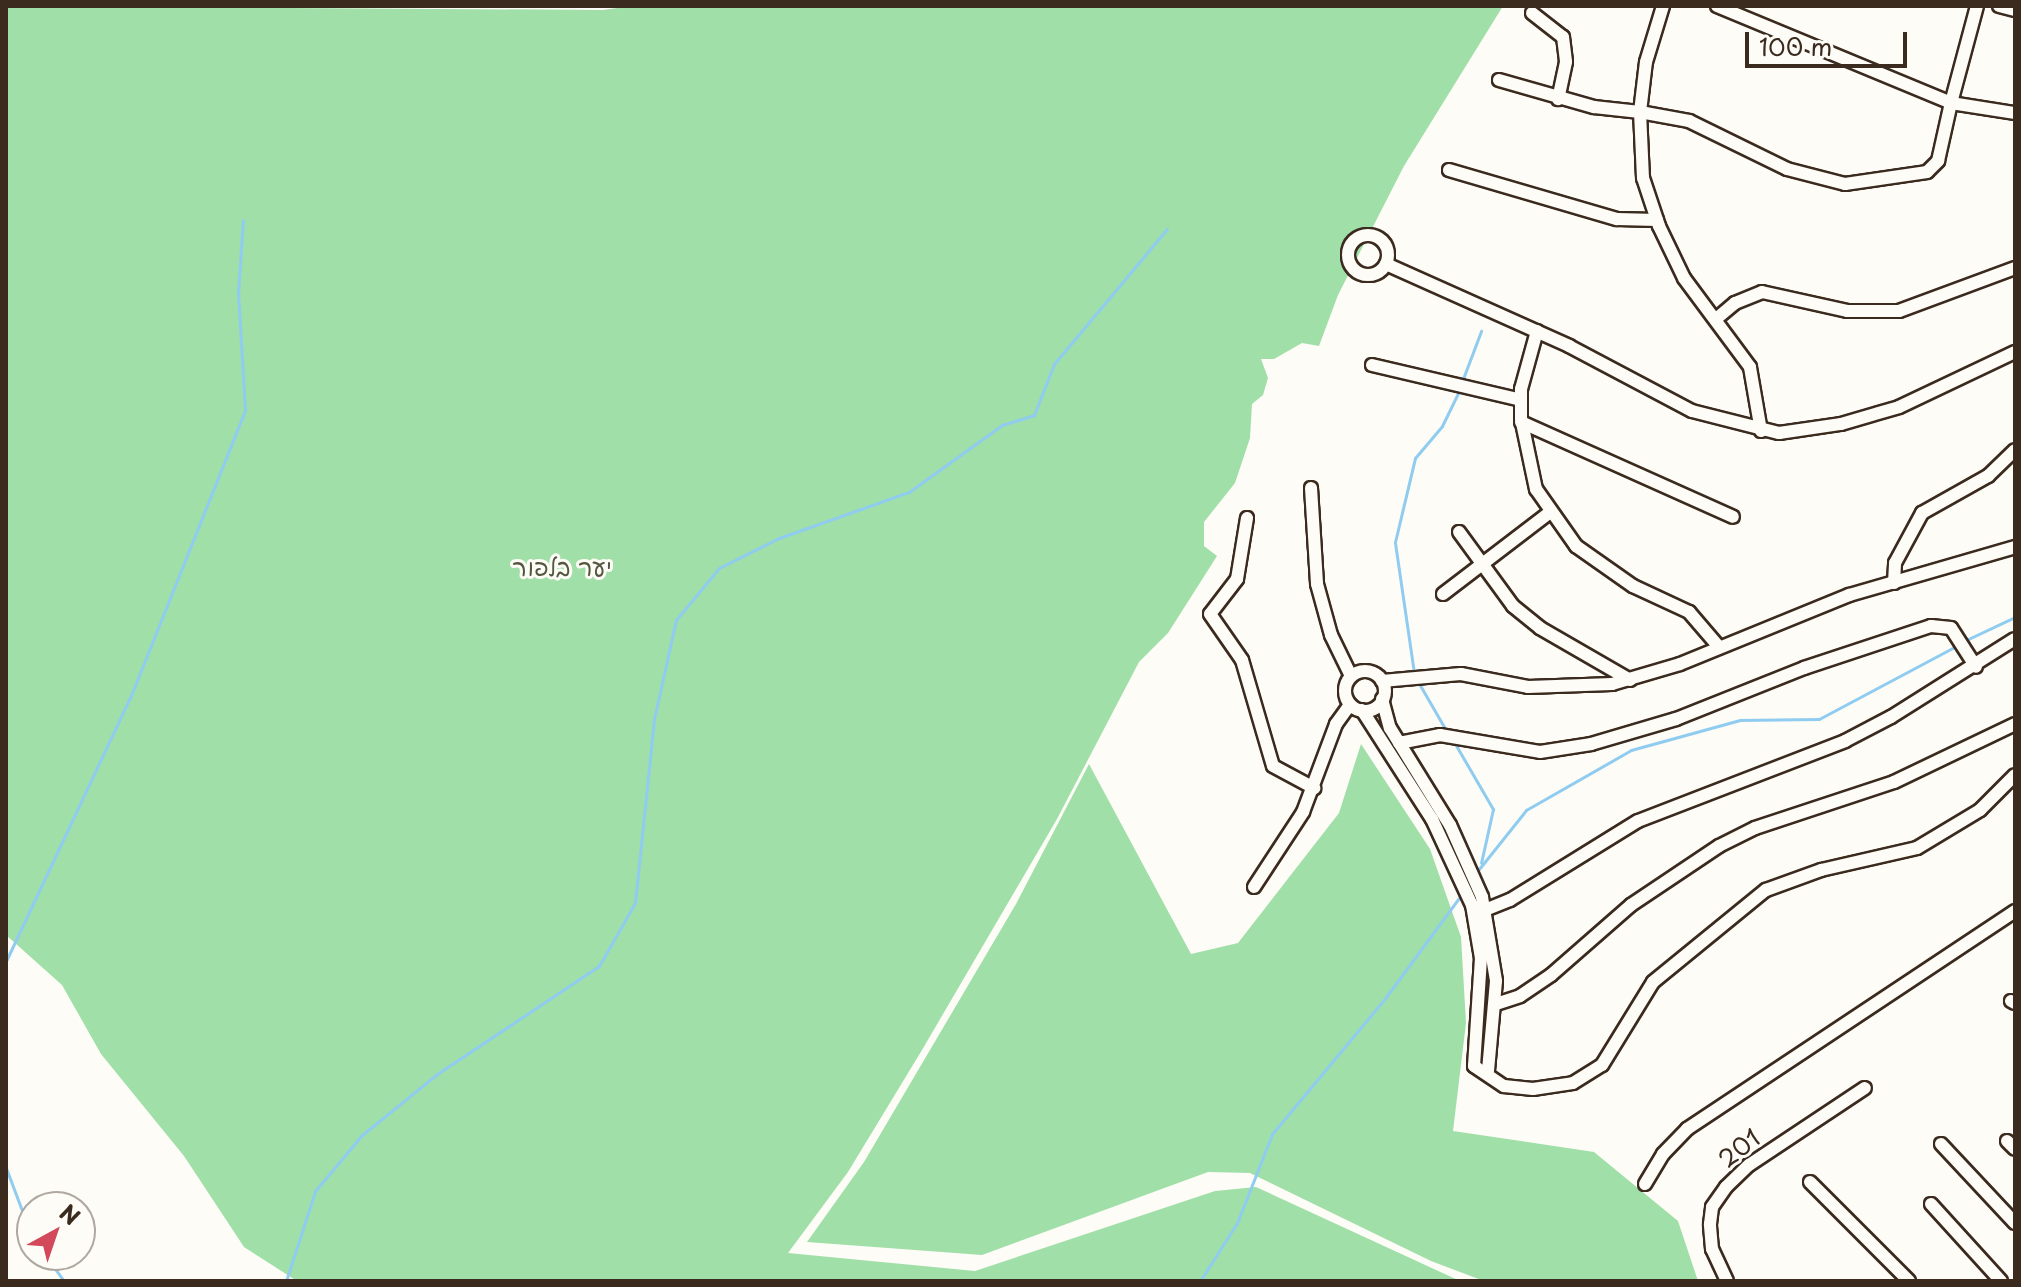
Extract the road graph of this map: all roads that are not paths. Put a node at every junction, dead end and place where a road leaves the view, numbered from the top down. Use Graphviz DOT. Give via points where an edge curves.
graph roads {
  1 [pos="1663,6"];
  2 [pos="1717,6"];
  3 [pos="1977,6"];
  4 [pos="1999,6"];
  5 [pos="2015,10"];
  6 [pos="1532,13"];
  7 [pos="1499,80"];
  8 [pos="1558,99"];
  9 [pos="1951,103"];
  10 [pos="1640,112"];
  11 [pos="2015,113"];
  12 [pos="1449,170"];
  13 [pos="1657,220"];
  14 [pos="1386,264"];
  15 [pos="2015,268"];
  16 [pos="1716,319"];
  17 [pos="1537,331"];
  18 [pos="2015,352"];
  19 [pos="1372,365"];
  20 [pos="1521,400"];
  21 [pos="1521,422"];
  22 [pos="1761,431"];
  23 [pos="2015,450"];
  24 [pos="1311,488"];
  25 [pos="1549,513"];
  26 [pos="1733,517"];
  27 [pos="1247,518"];
  28 [pos="1459,532"];
  29 [pos="2015,547"];
  30 [pos="1481,563"];
  31 [pos="1894,583"];
  32 [pos="1443,594"];
  33 [pos="2015,639"];
  34 [pos="1719,647"];
  35 [pos="1976,667"];
  36 [pos="1351,676"];
  37 [pos="1630,680"];
  38 [pos="1382,681"];
  39 [pos="1382,699"];
  40 [pos="1356,708"];
  41 [pos="2015,724"];
  42 [pos="1399,743"];
  43 [pos="2015,775"];
  44 [pos="1314,788"];
  45 [pos="1457,852"];
  46 [pos="1254,887"];
  47 [pos="1480,904"];
  48 [pos="2015,911"];
  49 [pos="1496,1004"];
  50 [pos="1488,1071"];
  51 [pos="1865,1088"];
  52 [pos="1941,1144"];
  53 [pos="1810,1182"];
  54 [pos="1645,1184"];
  55 [pos="1931,1204"];
  56 [pos="2015,1223"];
  57 [pos="1727,1281"];
  58 [pos="1909,1281"];
  59 [pos="2001,1281"];
  1 -- 10 [label="street" via="1646,62"];
  2 -- 9 [label="street"];
  3 -- 9 [label="street"];
  4 -- 5 [label="street"];
  6 -- 8 [label="street" via="1563,37 1566,62"];
  7 -- 8 [label="street"];
  8 -- 10 [label="street"];
  9 -- 10 [label="street" via="1938,161 1927,172 1845,184 1787,169 1689,121"];
  9 -- 11 [label="street"];
  10 -- 13 [label="street" via="1643,178"];
  12 -- 13 [label="street" via="1617,219"];
  13 -- 16 [label="street" via="1684,278"];
  14 -- 17 [label="street"];
  15 -- 16 [label="street" via="1899,311 1847,311 1762,292 1742,299"];
  16 -- 22 [label="street" via="1750,367"];
  17 -- 20 [label="street"];
  17 -- 22 [label="street" via="1692,411"];
  18 -- 22 [label="street" via="1899,407 1841,424"];
  19 -- 20 [label="street"];
  20 -- 21 [label="street"];
  21 -- 25 [label="street" via="1525,457"];
  21 -- 26 [label="street"];
  23 -- 31 [label="street" via="1988,476 1922,513 1895,563"];
  24 -- 36 [label="street" via="1317,584 1331,635"];
  25 -- 30 [label="street"];
  25 -- 34 [label="street" via="1587,556 1689,612"];
  27 -- 44 [label="street" via="1237,579 1210,614 1242,660 1273,766"];
  28 -- 30 [label="street"];
  29 -- 31 [label="street"];
  30 -- 32 [label="street"];
  30 -- 37 [label="street" via="1513,606 1540,628"];
  31 -- 34 [label="street"];
  33 -- 35 [label="street"];
  34 -- 37 [label="street"];
  35 -- 42 [label="street" via="1951,628 1931,626 1804,668 1676,719 1591,744 1540,752 1440,735"];
  35 -- 47 [label="street" via="1845,741 1638,821 1524,892"];
  36 -- 38 [label="street" via="1368,671"];
  36 -- 40 [label="street" via="1345,687"];
  37 -- 38 [label="street" via="1566,689 1461,674"];
  38 -- 39 [label="street"];
  39 -- 40 [label="street"];
  39 -- 42 [label="street"];
  40 -- 44 [label="street" via="1336,724"];
  40 -- 45 [label="street"];
  41 -- 49 [label="street" via="1894,782 1755,828 1719,846 1631,905 1551,975 1520,996"];
  42 -- 45 [label="street"];
  43 -- 50 [label="street" via="1980,810 1917,848 1789,879 1766,890 1653,982 1611,1054 1589,1075 1554,1088 1533,1089 1504,1086"];
  44 -- 46 [label="street"];
  45 -- 47 [label="street"];
  47 -- 49 [label="street" via="1495,951"];
  47 -- 50 [label="street" via="1474,1066"];
  48 -- 54 [label="street" via="1687,1129"];
  49 -- 50 [label="street"];
  51 -- 57 [label="street, 201" via="1749,1165 1726,1187 1712,1207 1710,1224 1712,1249"];
  52 -- 56 [label="street"];
  53 -- 58 [label="street"];
  55 -- 59 [label="street"];
}
